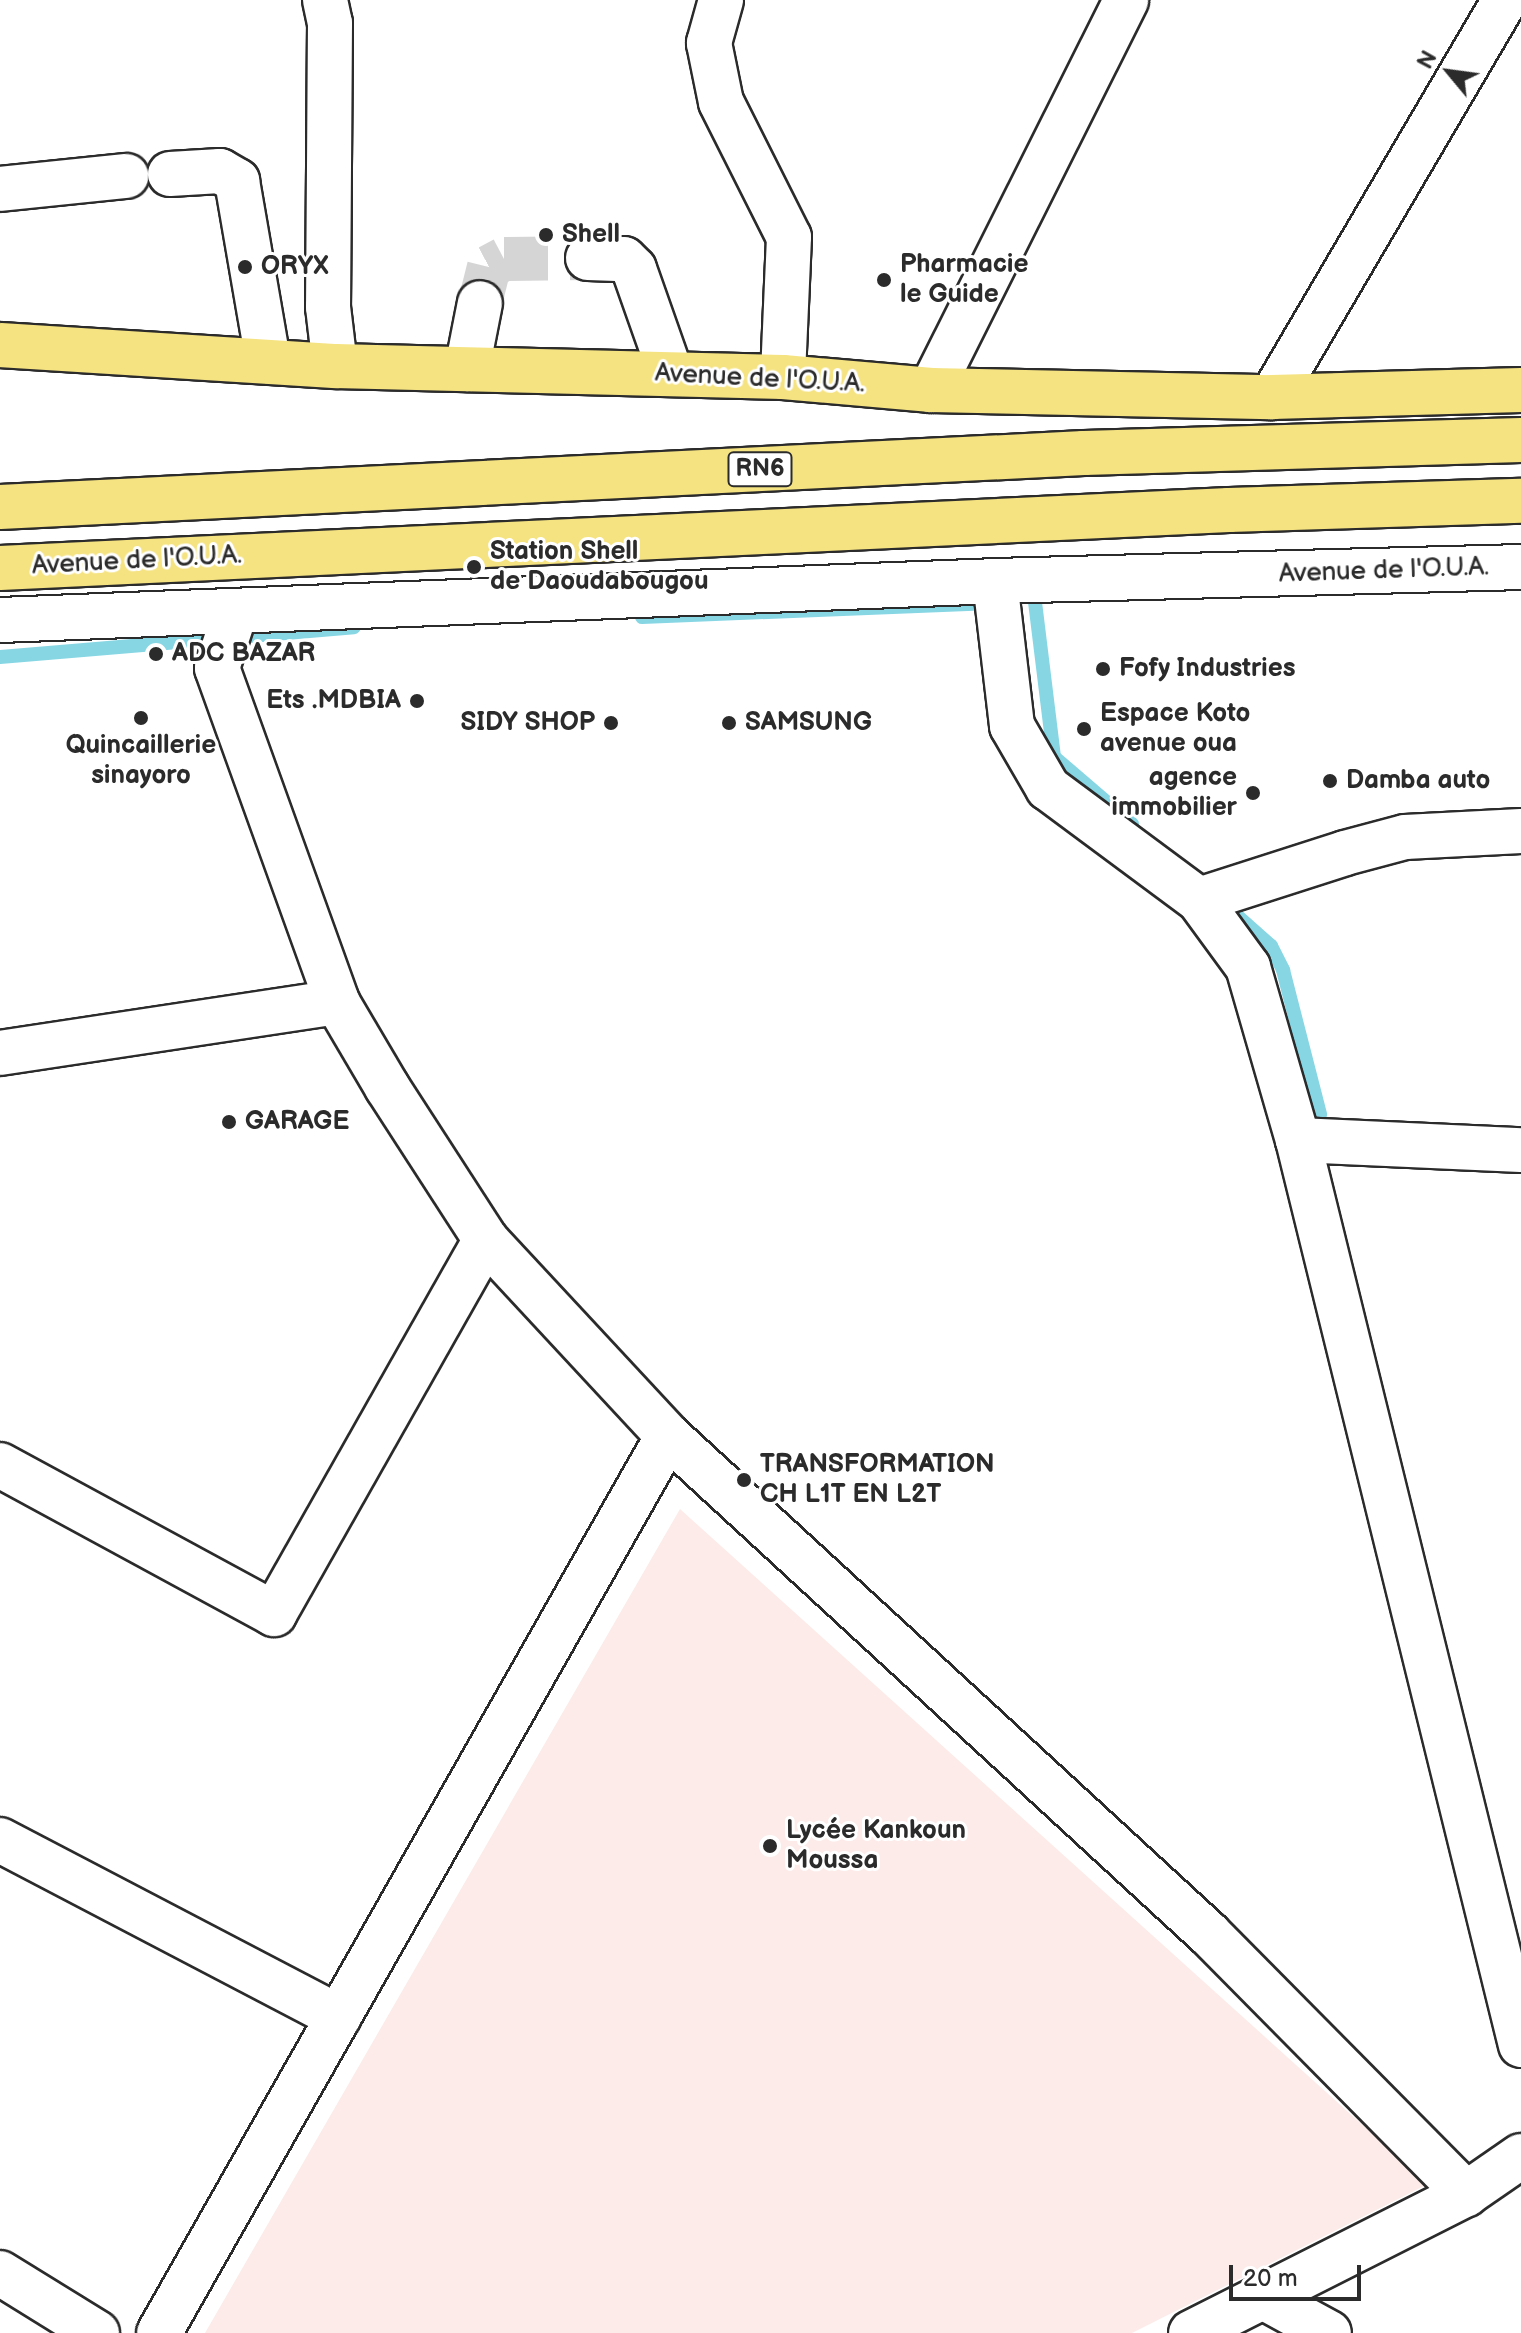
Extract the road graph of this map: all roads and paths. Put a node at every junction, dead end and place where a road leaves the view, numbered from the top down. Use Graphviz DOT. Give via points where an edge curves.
graph roads {
  1 [pos="325,0"];
  2 [pos="721,0"];
  3 [pos="1126,0"];
  4 [pos="1505,0"];
  5 [pos="170,174"];
  6 [pos="126,176"];
  7 [pos="0,189"];
  8 [pos="588,258"];
  9 [pos="480,303"];
  10 [pos="0,345"];
  11 [pos="268,361"];
  12 [pos="335,366"];
  13 [pos="467,369"];
  14 [pos="671,374"];
  15 [pos="783,377"];
  16 [pos="931,390"];
  17 [pos="1521,390"];
  18 [pos="1272,397"];
  19 [pos="1521,440"];
  20 [pos="1521,501"];
  21 [pos="0,507"];
  22 [pos="1521,567"];
  23 [pos="0,568"];
  24 [pos="995,581"];
  25 [pos="235,613"];
  26 [pos="0,620"];
  27 [pos="1521,831"];
  28 [pos="1199,900"];
  29 [pos="337,1002"];
  30 [pos="0,1053"];
  31 [pos="1298,1140"];
  32 [pos="1521,1150"];
  33 [pos="486,1240"];
  34 [pos="668,1436"];
  35 [pos="0,1465"];
  36 [pos="0,1840"];
  37 [pos="339,2017"];
  38 [pos="1521,2045"];
  39 [pos="1521,2156"];
  40 [pos="1466,2194"];
  41 [pos="0,2273"];
  42 [pos="1263,2297"];
  43 [pos="97,2333"];
  44 [pos="159,2333"];
  45 [pos="1191,2333"];
  46 [pos="1329,2333"];
  1 -- 12 [label="street" via="330,23 328,307"];
  2 -- 15 [label="street" via="709,43 721,102 789,237"];
  3 -- 16 [label="street"];
  4 -- 18 [label="street"];
  5 -- 11 [label="street" via="220,171 237,181"];
  6 -- 7 [label="street"];
  8 -- 14 [label="street" via="624,259 634,269"];
  9 -- 13 [label="street"];
  10 -- 11 [label="main road, Avenue de l'O.U.A."];
  11 -- 12 [label="main road, Avenue de l'O.U.A."];
  12 -- 13 [label="main road, Avenue de l'O.U.A."];
  13 -- 14 [label="main road, Avenue de l'O.U.A."];
  14 -- 15 [label="main road, Avenue de l'O.U.A."];
  15 -- 16 [label="main road, Avenue de l'O.U.A."];
  16 -- 18 [label="main road, Avenue de l'O.U.A."];
  17 -- 18 [label="main road, Avenue de l'O.U.A."];
  19 -- 21 [label="main road, RN6" via="1084,453"];
  20 -- 23 [label="main road, Avenue de l'O.U.A."];
  22 -- 24 [label="street, Avenue de l'O.U.A."];
  24 -- 25 [label="street, Avenue de l'O.U.A."];
  24 -- 28 [label="street" via="1012,726 1048,788"];
  25 -- 26 [label="street, Avenue de l'O.U.A."];
  25 -- 29 [label="street" via="217,668"];
  27 -- 28 [label="street" via="1405,837"];
  28 -- 31 [label="street" via="1248,967"];
  29 -- 30 [label="street"];
  29 -- 33 [label="street"];
  31 -- 32 [label="street"];
  31 -- 38 [label="street"];
  33 -- 34 [label="street"];
  33 -- 35 [label="street" via="274,1614"];
  34 -- 37 [label="street"];
  34 -- 40 [label="street" via="1209,1934"];
  36 -- 37 [label="street"];
  37 -- 44 [label="street"];
  39 -- 40 [label="street"];
  40 -- 42 [label="street"];
  41 -- 43 [label="street"];
  42 -- 45 [label="street"];
  42 -- 46 [label="street"];
}
